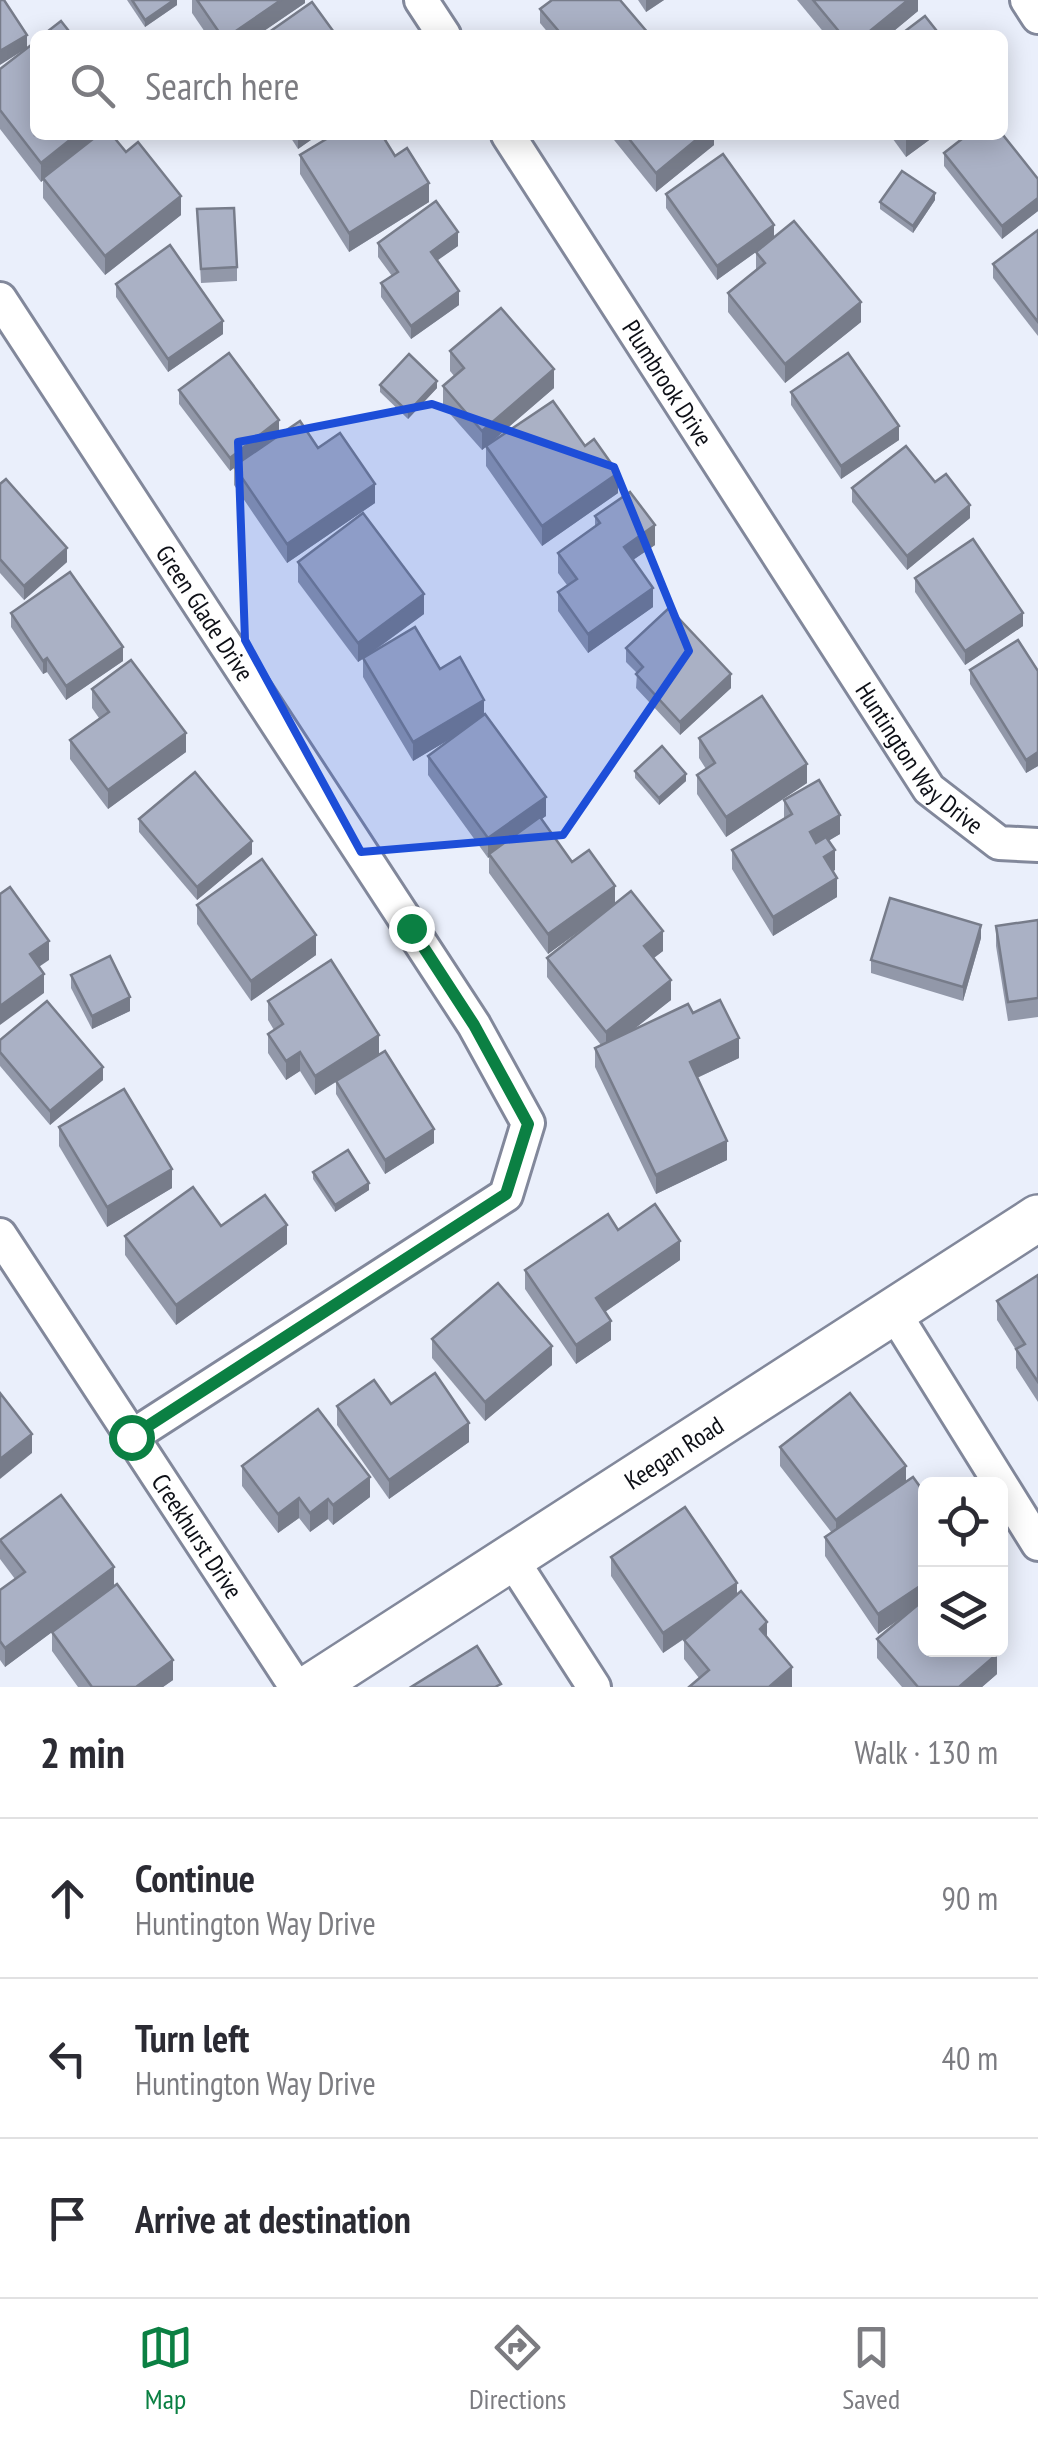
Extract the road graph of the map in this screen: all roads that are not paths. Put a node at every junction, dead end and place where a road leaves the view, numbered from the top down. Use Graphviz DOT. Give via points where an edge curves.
graph roads {
  1 [pos="421,0"];
  2 [pos="1027,0"];
  3 [pos="1038,18"];
  4 [pos="441,30"];
  5 [pos="511,140"];
  6 [pos="0,298"];
  7 [pos="828,632"];
  8 [pos="1038,845"];
  9 [pos="1038,1218"];
  10 [pos="0,1235"];
  11 [pos="893,1311"];
  12 [pos="131,1437"];
  13 [pos="1038,1544"];
  14 [pos="511,1558"];
  15 [pos="296,1687"];
  16 [pos="311,1687"];
  17 [pos="594,1687"];
  1 -- 4 [label="street"];
  2 -- 3 [label="street"];
  5 -- 7 [label="street, Plumbrook Drive"];
  6 -- 12 [label="street, Green Glade Drive" via="474,1025 528,1124 506,1194"];
  7 -- 8 [label="street, Huntington Way Drive" via="929,789 999,843"];
  9 -- 11 [label="street, Keegan Road"];
  10 -- 12 [label="street, Creekhurst Drive"];
  11 -- 13 [label="street"];
  11 -- 14 [label="street, Keegan Road"];
  12 -- 15 [label="street, Creekhurst Drive"];
  14 -- 16 [label="street, Keegan Road"];
  14 -- 17 [label="street"];
}
